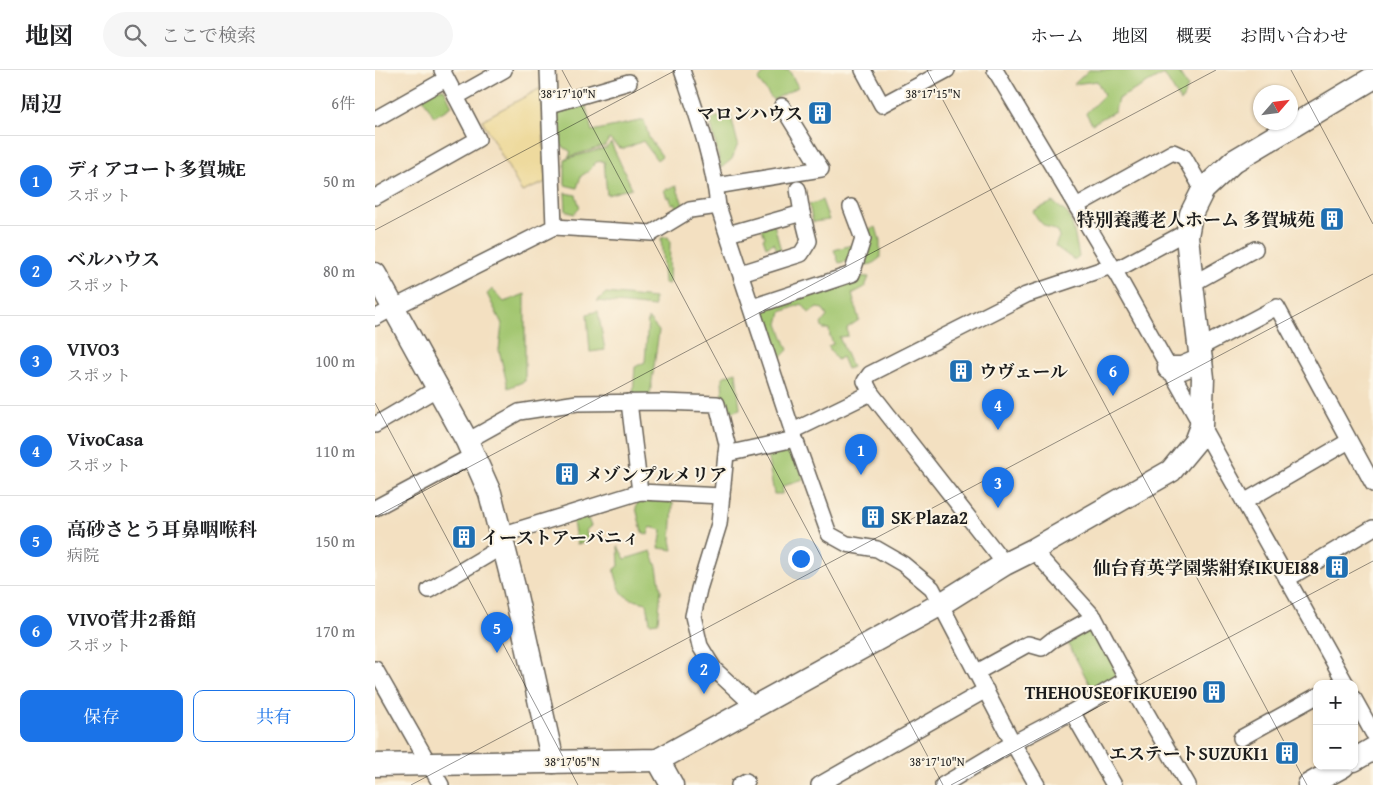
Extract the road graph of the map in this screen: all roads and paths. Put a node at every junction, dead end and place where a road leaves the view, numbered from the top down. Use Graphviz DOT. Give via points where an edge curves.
graph roads {
  1 [pos="504,70"];
  2 [pos="549,70"];
  3 [pos="682,70"];
  4 [pos="863,70"];
  5 [pos="947,70"];
  6 [pos="995,70"];
  7 [pos="444,74"];
  8 [pos="1373,78"];
  9 [pos="629,82"];
  10 [pos="456,97"];
  11 [pos="550,105"];
  12 [pos="782,106"];
  13 [pos="375,119"];
  14 [pos="716,186"];
  15 [pos="798,189"];
  16 [pos="1203,190"];
  17 [pos="375,197"];
  18 [pos="719,206"];
  19 [pos="1076,206"];
  20 [pos="851,207"];
  21 [pos="801,213"];
  22 [pos="554,227"];
  23 [pos="1189,231"];
  24 [pos="728,234"];
  25 [pos="1255,250"];
  26 [pos="1113,268"];
  27 [pos="741,273"];
  28 [pos="375,274"];
  29 [pos="1191,284"];
  30 [pos="752,307"];
  31 [pos="384,312"];
  32 [pos="1200,354"];
  33 [pos="1169,368"];
  34 [pos="438,388"];
  35 [pos="871,393"];
  36 [pos="629,402"];
  37 [pos="375,425"];
  38 [pos="1201,426"];
  39 [pos="794,435"];
  40 [pos="1349,441"];
  41 [pos="471,448"];
  42 [pos="726,454"];
  43 [pos="1373,484"];
  44 [pos="640,492"];
  45 [pos="722,496"];
  46 [pos="1244,502"];
  47 [pos="375,508"];
  48 [pos="1373,528"];
  49 [pos="502,540"];
  50 [pos="1033,550"];
  51 [pos="1005,564"];
  52 [pos="1287,579"];
  53 [pos="429,590"];
  54 [pos="941,604"];
  55 [pos="1094,617"];
  56 [pos="375,669"];
  57 [pos="977,672"];
  58 [pos="1127,679"];
  59 [pos="1341,680"];
  60 [pos="986,690"];
  61 [pos="1313,698"];
  62 [pos="754,706"];
  63 [pos="1358,706"];
  64 [pos="1072,712"];
  65 [pos="1373,733"];
  66 [pos="1241,738"];
  67 [pos="1013,742"];
  68 [pos="1373,749"];
  69 [pos="1358,758"];
  70 [pos="658,760"];
  71 [pos="553,762"];
  72 [pos="429,764"];
  73 [pos="375,765"];
  74 [pos="1336,770"];
  75 [pos="441,785"];
  76 [pos="672,785"];
  77 [pos="819,785"];
  78 [pos="943,785"];
  79 [pos="1037,785"];
  80 [pos="1114,785"];
  81 [pos="1188,785"];
  82 [pos="1309,785"];
  1 -- 10 [label="street"];
  2 -- 11 [label="street"];
  3 -- 14 [label="street" via="708,148"];
  4 -- 5 [label="street" via="881,105"];
  6 -- 19 [label="street"];
  7 -- 10 [label="street"];
  7 -- 13 [label="street"];
  8 -- 16 [label="street" via="1234,161"];
  9 -- 11 [label="street"];
  10 -- 17 [label="street" via="479,139"];
  11 -- 22 [label="street"];
  12 -- 14 [label="street" via="821,169"];
  14 -- 18 [label="street"];
  15 -- 21 [label="street"];
  16 -- 19 [label="street" via="1184,157 1173,152"];
  16 -- 23 [label="street" via="1191,214"];
  18 -- 22 [label="street" via="690,210 652,233"];
  18 -- 24 [label="street"];
  19 -- 26 [label="street"];
  20 -- 30 [label="street" via="863,239 852,274"];
  21 -- 24 [label="street"];
  21 -- 27 [label="street" via="809,241 801,254"];
  22 -- 31 [label="street"];
  23 -- 26 [label="street"];
  23 -- 29 [label="street"];
  24 -- 27 [label="street"];
  25 -- 29 [label="street"];
  26 -- 33 [label="street"];
  26 -- 35 [label="street" via="1027,295 870,374 865,381"];
  27 -- 30 [label="street"];
  28 -- 31 [label="street"];
  29 -- 32 [label="street"];
  30 -- 39 [label="street"];
  31 -- 34 [label="street"];
  32 -- 33 [label="street" via="1182,368"];
  32 -- 38 [label="street" via="1203,378"];
  32 -- 40 [label="street" via="1277,307"];
  33 -- 38 [label="street"];
  34 -- 37 [label="street"];
  34 -- 41 [label="street"];
  35 -- 39 [label="street"];
  35 -- 51 [label="street"];
  36 -- 41 [label="street" via="577,403 519,412"];
  36 -- 42 [label="street" via="717,404 727,444"];
  36 -- 44 [label="street"];
  38 -- 46 [label="street"];
  38 -- 50 [label="street" via="1195,442 1171,471"];
  39 -- 42 [label="street"];
  39 -- 54 [label="street" via="829,534 847,544 877,549 903,564 932,588"];
  40 -- 43 [label="street"];
  40 -- 46 [label="street"];
  41 -- 47 [label="street"];
  41 -- 49 [label="street" via="490,493"];
  42 -- 45 [label="street"];
  44 -- 45 [label="street"];
  44 -- 49 [label="street"];
  45 -- 62 [label="street" via="719,524 693,616 700,646 714,669"];
  46 -- 52 [label="street"];
  48 -- 52 [label="street"];
  49 -- 53 [label="street"];
  49 -- 71 [label="street"];
  50 -- 51 [label="street"];
  50 -- 55 [label="street"];
  51 -- 54 [label="street"];
  52 -- 59 [label="street"];
  54 -- 57 [label="street"];
  54 -- 62 [label="street"];
  55 -- 57 [label="street" via="1042,648 1028,644"];
  55 -- 58 [label="street"];
  56 -- 72 [label="street"];
  57 -- 60 [label="street"];
  58 -- 64 [label="street"];
  58 -- 81 [label="street"];
  60 -- 67 [label="street"];
  60 -- 77 [label="street"];
  61 -- 66 [label="street"];
  62 -- 70 [label="street"];
  63 -- 65 [label="street"];
  64 -- 67 [label="street"];
  64 -- 80 [label="street"];
  67 -- 78 [label="street"];
  67 -- 79 [label="street"];
  68 -- 69 [label="street"];
  70 -- 71 [label="street"];
  70 -- 76 [label="street"];
  71 -- 72 [label="street"];
  72 -- 73 [label="street"];
  72 -- 75 [label="street"];
  74 -- 82 [label="street"];
}
